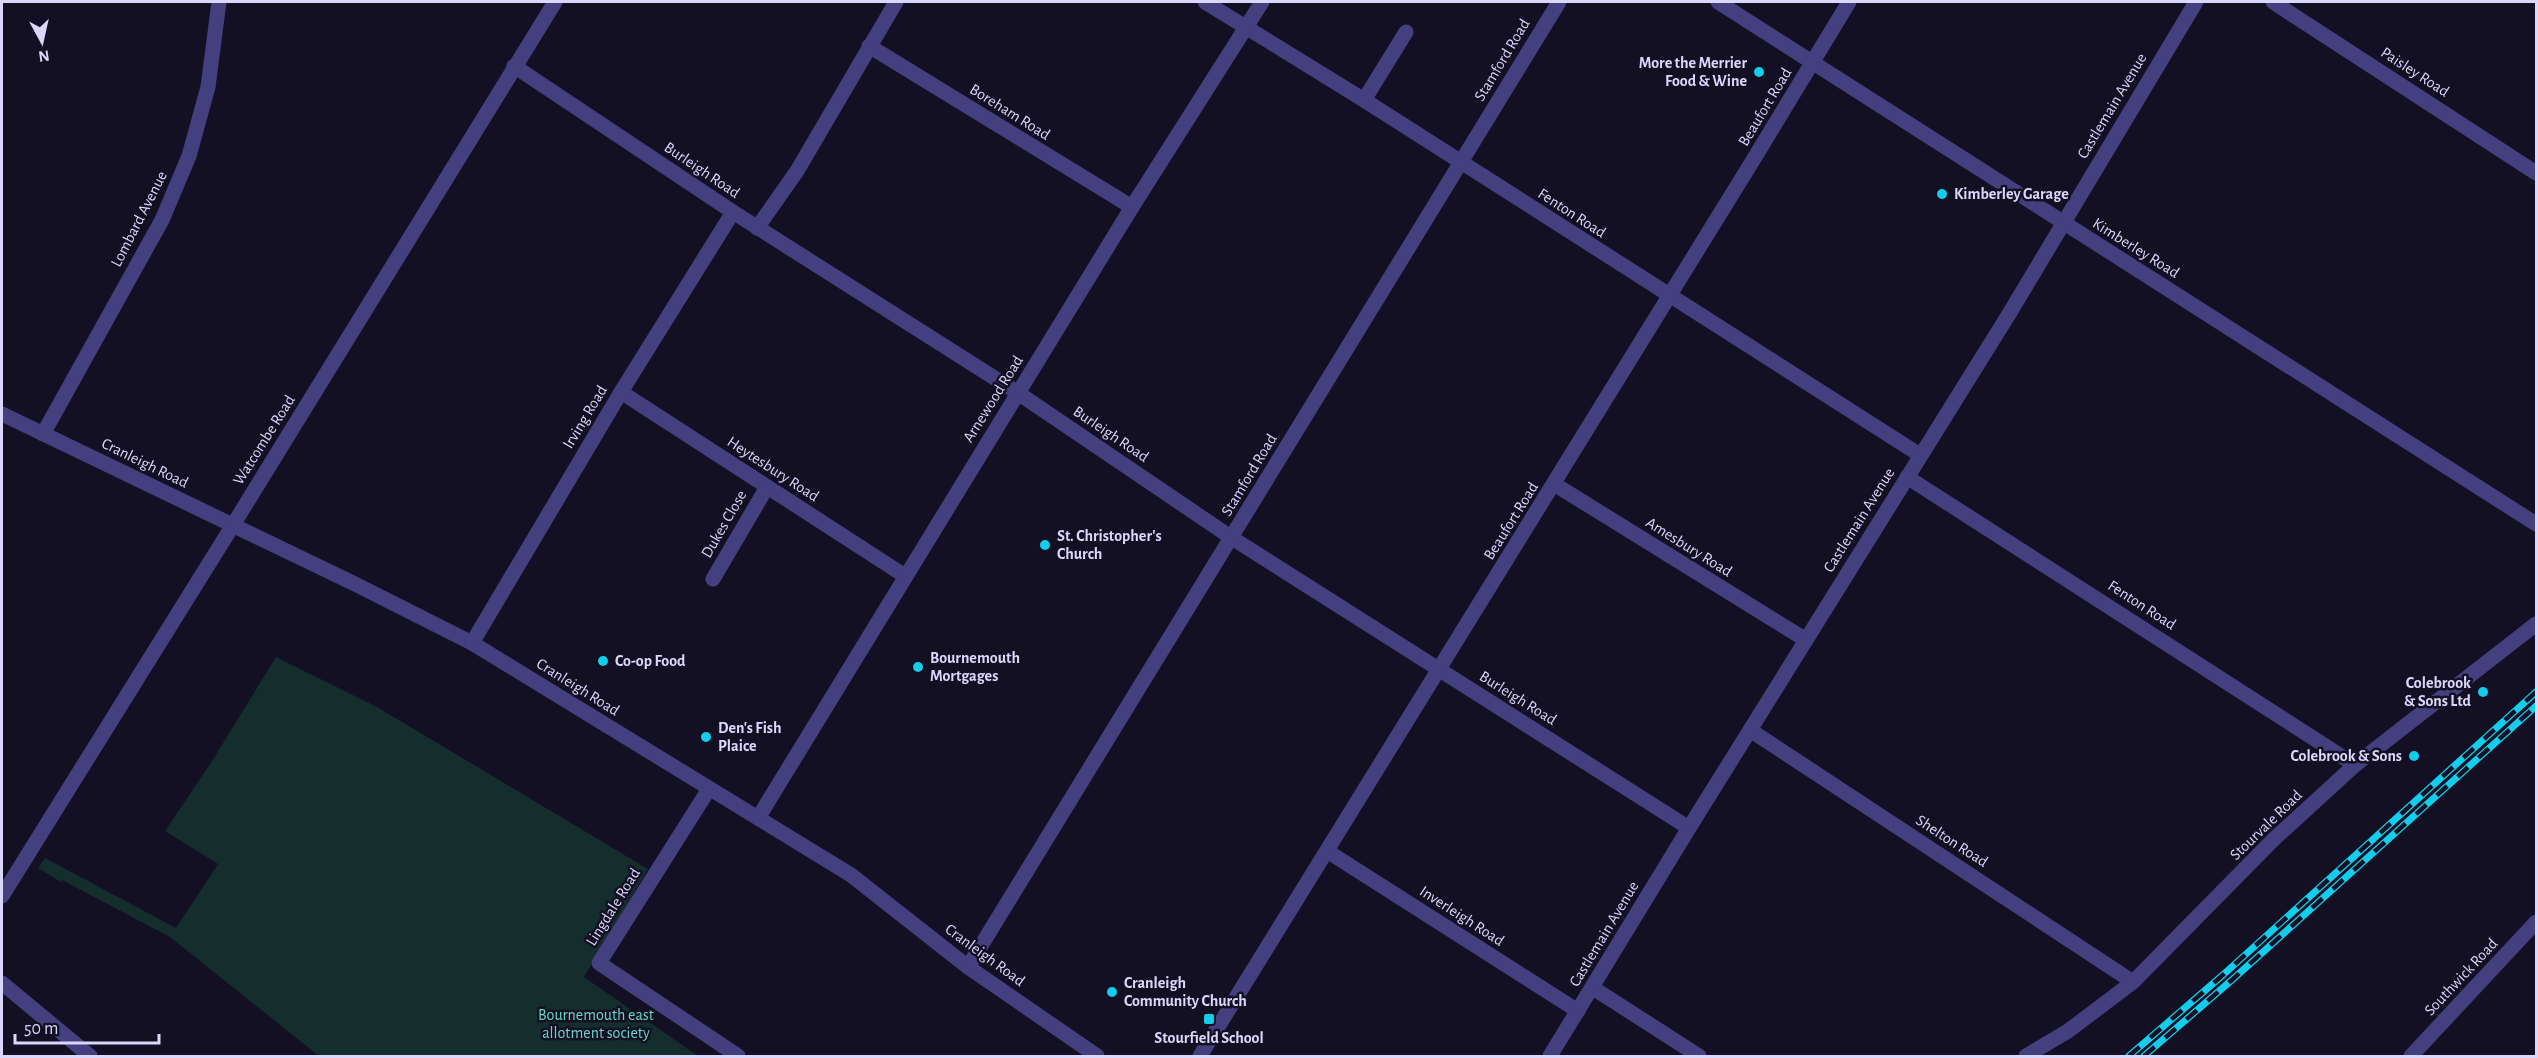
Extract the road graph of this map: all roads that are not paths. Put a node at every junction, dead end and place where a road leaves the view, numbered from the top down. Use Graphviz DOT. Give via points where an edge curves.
graph roads {
  1 [pos="219,2"];
  2 [pos="555,2"];
  3 [pos="896,2"];
  4 [pos="1205,2"];
  5 [pos="1262,2"];
  6 [pos="1559,2"];
  7 [pos="1718,2"];
  8 [pos="1849,2"];
  9 [pos="2196,2"];
  10 [pos="2273,2"];
  11 [pos="1246,28"];
  12 [pos="1406,32"];
  13 [pos="869,46"];
  14 [pos="1812,62"];
  15 [pos="514,66"];
  16 [pos="1364,100"];
  17 [pos="1461,163"];
  18 [pos="2536,173"];
  19 [pos="1132,207"];
  20 [pos="733,212"];
  21 [pos="2062,223"];
  22 [pos="757,228"];
  23 [pos="1669,296"];
  24 [pos="621,392"];
  25 [pos="1018,393"];
  26 [pos="2,414"];
  27 [pos="43,435"];
  28 [pos="1920,455"];
  29 [pos="1907,477"];
  30 [pos="1554,484"];
  31 [pos="767,487"];
  32 [pos="2536,524"];
  33 [pos="233,525"];
  34 [pos="1232,538"];
  35 [pos="905,576"];
  36 [pos="713,579"];
  37 [pos="2536,624"];
  38 [pos="1806,640"];
  39 [pos="472,643"];
  40 [pos="1440,670"];
  41 [pos="1750,730"];
  42 [pos="2355,765"];
  43 [pos="709,789"];
  44 [pos="758,818"];
  45 [pos="1689,828"];
  46 [pos="1327,850"];
  47 [pos="2,896"];
  48 [pos="2536,922"];
  49 [pos="968,967"];
  50 [pos="2133,982"];
  51 [pos="2,983"];
  52 [pos="1593,988"];
  53 [pos="1578,1011"];
  54 [pos="90,1056"];
  55 [pos="738,1056"];
  56 [pos="1097,1056"];
  57 [pos="1200,1056"];
  58 [pos="1550,1056"];
  59 [pos="1699,1056"];
  60 [pos="2026,1056"];
  61 [pos="2411,1056"];
  1 -- 27 [label="street, Lombard Avenue" via="208,87 189,156 162,220"];
  2 -- 15 [label="street, Watcombe Road"];
  3 -- 13 [label="street"];
  4 -- 11 [label="street, Fenton Road"];
  5 -- 11 [label="street, Arnewood Road"];
  6 -- 17 [label="street, Stamford Road"];
  7 -- 14 [label="street, Kimberley Road"];
  8 -- 14 [label="street, Beaufort Road"];
  9 -- 21 [label="street, Castlemain Avenue"];
  10 -- 18 [label="street, Paisley Road"];
  11 -- 16 [label="street, Fenton Road"];
  11 -- 19 [label="street, Arnewood Road"];
  12 -- 16 [label="street"];
  13 -- 19 [label="street, Boreham Road"];
  13 -- 22 [label="street" via="797,171"];
  14 -- 21 [label="street, Kimberley Road"];
  14 -- 23 [label="street, Beaufort Road"];
  15 -- 20 [label="street, Burleigh Road"];
  15 -- 33 [label="street, Watcombe Road"];
  16 -- 17 [label="street, Fenton Road"];
  17 -- 23 [label="street, Fenton Road"];
  17 -- 34 [label="street, Stamford Road"];
  19 -- 25 [label="street, Arnewood Road"];
  20 -- 22 [label="street, Burleigh Road"];
  20 -- 24 [label="street, Irving Road"];
  21 -- 28 [label="street, Castlemain Avenue"];
  21 -- 32 [label="street, Kimberley Road"];
  22 -- 25 [label="street, Burleigh Road"];
  23 -- 28 [label="street, Fenton Road"];
  23 -- 30 [label="street, Beaufort Road"];
  24 -- 31 [label="street, Heytesbury Road"];
  24 -- 39 [label="street, Irving Road"];
  25 -- 34 [label="street, Burleigh Road"];
  25 -- 35 [label="street, Arnewood Road"];
  26 -- 27 [label="street, Cranleigh Road"];
  27 -- 33 [label="street, Cranleigh Road"];
  28 -- 29 [label="street, Castlemain Avenue"];
  29 -- 38 [label="street, Castlemain Avenue"];
  29 -- 42 [label="street, Fenton Road"];
  30 -- 38 [label="street, Amesbury Road"];
  30 -- 40 [label="street, Beaufort Road"];
  31 -- 35 [label="street, Heytesbury Road"];
  31 -- 36 [label="street, Dukes Close"];
  33 -- 39 [label="street, Cranleigh Road"];
  33 -- 47 [label="street, Watcombe Road"];
  34 -- 40 [label="street, Burleigh Road"];
  34 -- 49 [label="street, Stamford Road"];
  35 -- 44 [label="street, Arnewood Road"];
  37 -- 42 [label="street, Stourvale Road"];
  38 -- 41 [label="street, Castlemain Avenue"];
  39 -- 43 [label="street, Cranleigh Road"];
  40 -- 45 [label="street, Burleigh Road"];
  40 -- 46 [label="street, Beaufort Road"];
  41 -- 45 [label="street, Castlemain Avenue"];
  41 -- 50 [label="street, Shelton Road"];
  42 -- 50 [label="street, Stourvale Road" via="2274,839"];
  43 -- 44 [label="street, Cranleigh Road"];
  43 -- 55 [label="street, Lingdale Road" via="599,963"];
  44 -- 49 [label="street, Cranleigh Road" via="851,874"];
  45 -- 52 [label="street, Castlemain Avenue"];
  46 -- 53 [label="street, Inverleigh Road"];
  46 -- 57 [label="street, Beaufort Road"];
  48 -- 61 [label="street, Southwick Road"];
  49 -- 56 [label="street, Cranleigh Road"];
  50 -- 60 [label="street, Stourvale Road" via="2068,1031"];
  51 -- 54 [label="street"];
  52 -- 53 [label="street, Castlemain Avenue"];
  52 -- 59 [label="street"];
  53 -- 58 [label="street, Castlemain Avenue"];
}
